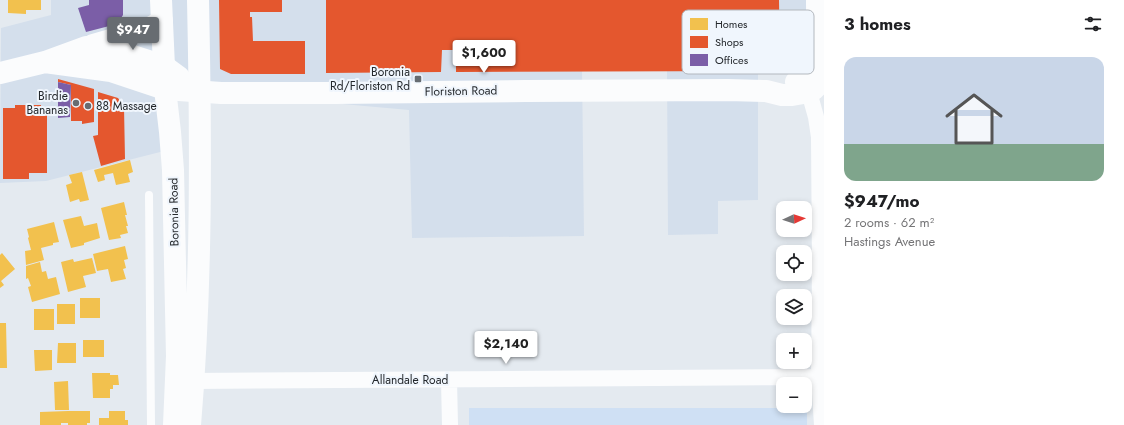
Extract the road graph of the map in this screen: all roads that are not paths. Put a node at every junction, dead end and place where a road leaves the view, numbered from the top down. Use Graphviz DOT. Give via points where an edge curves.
graph roads {
  1 [pos="198,0"];
  2 [pos="817,0"];
  3 [pos="161,10"];
  4 [pos="818,33"];
  5 [pos="86,47"];
  6 [pos="824,54"];
  7 [pos="814,55"];
  8 [pos="45,62"];
  9 [pos="164,66"];
  10 [pos="0,73"];
  11 [pos="817,83"];
  12 [pos="165,89"];
  13 [pos="200,91"];
  14 [pos="822,131"];
  15 [pos="149,195"];
  16 [pos="822,264"];
  17 [pos="818,377"];
  18 [pos="449,380"];
  19 [pos="193,381"];
  20 [pos="151,425"];
  21 [pos="174,425"];
  22 [pos="190,425"];
  23 [pos="450,425"];
  24 [pos="822,425"];
  1 -- 13 [label="main road, Boronia Road"];
  2 -- 4 [label="main road"];
  3 -- 5 [label="main road" via="148,29"];
  3 -- 9 [label="main road, Boronia Road"];
  4 -- 6 [label="main road"];
  4 -- 7 [label="main road"];
  5 -- 8 [label="main road"];
  5 -- 9 [label="main road, Floriston Road" via="114,50"];
  8 -- 10 [label="main road"];
  8 -- 12 [label="main road" via="111,71"];
  9 -- 12 [label="main road, Boronia Road"];
  9 -- 13 [label="main road, Floriston Road"];
  11 -- 13 [label="main road, Floriston Road" via="801,80 766,91"];
  11 -- 14 [label="street" via="814,108"];
  12 -- 13 [label="main road"];
  12 -- 21 [label="main road, Boronia Road" via="172,149 174,215 177,356"];
  13 -- 19 [label="main road, Boronia Road" via="199,265"];
  14 -- 16 [label="street"];
  15 -- 20 [label="lane, Boronia Road"];
  16 -- 17 [label="street"];
  17 -- 18 [label="street, Allandale Road"];
  17 -- 24 [label="street"];
  18 -- 19 [label="street, Allandale Road"];
  18 -- 23 [label="street"];
  19 -- 22 [label="main road, Boronia Road"];
}
